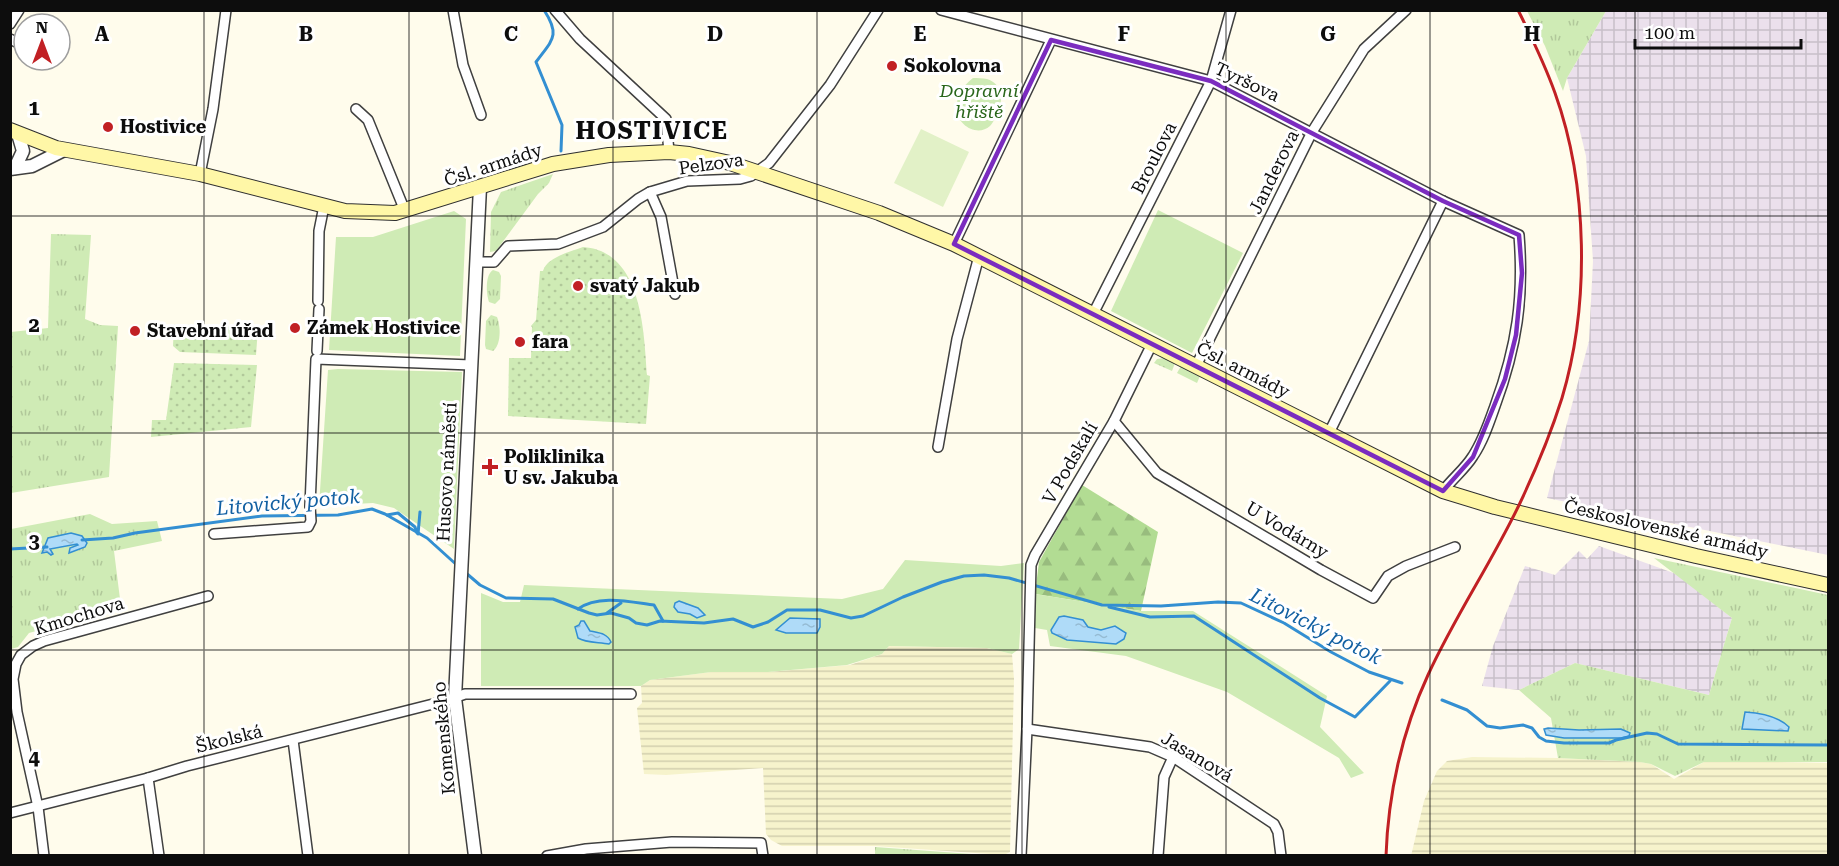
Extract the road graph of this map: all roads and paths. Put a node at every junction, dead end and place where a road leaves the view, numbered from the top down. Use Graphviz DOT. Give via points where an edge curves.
graph roads {
  1 [pos="19,10"];
  2 [pos="226,10"];
  3 [pos="453,10"];
  4 [pos="555,10"];
  5 [pos="878,10"];
  6 [pos="941,10"];
  7 [pos="1231,10"];
  8 [pos="1406,10"];
  9 [pos="10,24"];
  10 [pos="1051,40"];
  11 [pos="1211,81"];
  12 [pos="356,109"];
  13 [pos="481,115"];
  14 [pos="14,132"];
  15 [pos="1312,132"];
  16 [pos="64,150"];
  17 [pos="669,152"];
  18 [pos="13,168"];
  19 [pos="758,172"];
  20 [pos="200,174"];
  21 [pos="480,187"];
  22 [pos="650,192"];
  23 [pos="1443,201"];
  24 [pos="324,206"];
  25 [pos="405,211"];
  26 [pos="954,244"];
  27 [pos="979,256"];
  28 [pos="476,262"];
  29 [pos="675,294"];
  30 [pos="1093,314"];
  31 [pos="1152,344"];
  32 [pos="317,351"];
  33 [pos="471,365"];
  34 [pos="1196,366"];
  35 [pos="1113,422"];
  36 [pos="1329,434"];
  37 [pos="938,447"];
  38 [pos="1443,491"];
  39 [pos="1495,507"];
  40 [pos="214,534"];
  41 [pos="1455,547"];
  42 [pos="460,581"];
  43 [pos="1828,585"];
  44 [pos="208,596"];
  45 [pos="632,694"];
  46 [pos="455,698"];
  47 [pos="1028,729"];
  48 [pos="293,740"];
  49 [pos="1173,758"];
  50 [pos="148,778"];
  51 [pos="38,807"];
  52 [pos="10,813"];
  53 [pos="44,855"];
  54 [pos="159,855"];
  55 [pos="308,855"];
  56 [pos="475,855"];
  57 [pos="547,855"];
  58 [pos="763,855"];
  59 [pos="1020,855"];
  60 [pos="1158,855"];
  61 [pos="1281,855"];
  1 -- 9 [label="street"];
  2 -- 20 [label="street"];
  3 -- 13 [label="street" via="463,65"];
  4 -- 17 [label="street" via="580,39 666,118"];
  5 -- 19 [label="street" via="830,85"];
  6 -- 10 [label="street, Tyršova"];
  7 -- 11 [label="street, Broulova"];
  8 -- 15 [label="street, Janderova" via="1364,49"];
  10 -- 11 [label="street, Tyršova"];
  10 -- 26 [label="street"];
  11 -- 15 [label="street, Tyršova"];
  11 -- 30 [label="street, Broulova"];
  12 -- 25 [label="street" via="368,120"];
  14 -- 16 [label="main road, Čsl. armády"];
  14 -- 18 [label="street" via="23,151"];
  15 -- 23 [label="street, Tyršova"];
  15 -- 34 [label="street, Janderova"];
  16 -- 18 [label="street" via="32,166"];
  16 -- 20 [label="main road, Čsl. armády"];
  17 -- 19 [label="main road, Čsl. armády"];
  17 -- 21 [label="main road, Čsl. armády" via="572,160"];
  19 -- 22 [label="street, Pelzova" via="729,181 687,181"];
  19 -- 26 [label="main road, Čsl. armády" via="889,216"];
  20 -- 24 [label="main road, Čsl. armády"];
  21 -- 25 [label="main road, Čsl. armády"];
  21 -- 28 [label="street, Husovo náměstí"];
  22 -- 28 [label="street, Pelzova" via="603,227 558,244 508,246 494,262"];
  22 -- 29 [label="street" via="661,217"];
  23 -- 36 [label="street"];
  23 -- 38 [label="street, Tyršova" via="1519,235 1522,273 1516,335 1488,427 1473,457"];
  24 -- 25 [label="main road, Čsl. armády" via="363,213"];
  24 -- 32 [label="street" via="319,231"];
  26 -- 27 [label="main road, Čsl. armády"];
  27 -- 30 [label="main road, Čsl. armády"];
  27 -- 37 [label="street" via="957,339"];
  28 -- 33 [label="street, Husovo náměstí"];
  30 -- 31 [label="main road, Čsl. armády"];
  31 -- 34 [label="main road, Čsl. armády"];
  31 -- 35 [label="street, V Podskalí"];
  33 -- 40 [label="street" via="316,359 308,527"];
  33 -- 42 [label="street, Husovo náměstí"];
  34 -- 36 [label="main road, Čsl. armády"];
  35 -- 41 [label="street, U Vodárny" via="1156,473 1373,598 1389,576"];
  35 -- 47 [label="street, V Podskalí" via="1035,555 1031,573"];
  36 -- 38 [label="main road, Čsl. armády"];
  38 -- 39 [label="main road, Čsl. armády"];
  39 -- 43 [label="main road, Československé armády"];
  42 -- 46 [label="street, Komenského"];
  44 -- 51 [label="street, Kmochova" via="44,641 21,655 13,679"];
  45 -- 46 [label="street, Školská" via="471,693"];
  46 -- 48 [label="street, Školská"];
  46 -- 56 [label="street, Komenského"];
  47 -- 49 [label="street, Jasanová" via="1141,745"];
  47 -- 59 [label="street, V Podskalí"];
  48 -- 50 [label="street, Školská"];
  48 -- 55 [label="street"];
  49 -- 60 [label="street" via="1164,777"];
  49 -- 61 [label="street, Jasanová" via="1274,824"];
  50 -- 51 [label="street, Školská"];
  50 -- 54 [label="street"];
  51 -- 52 [label="street, Školská"];
  51 -- 53 [label="street, Kmochova"];
  57 -- 58 [label="street" via="672,842 761,843"];
}
